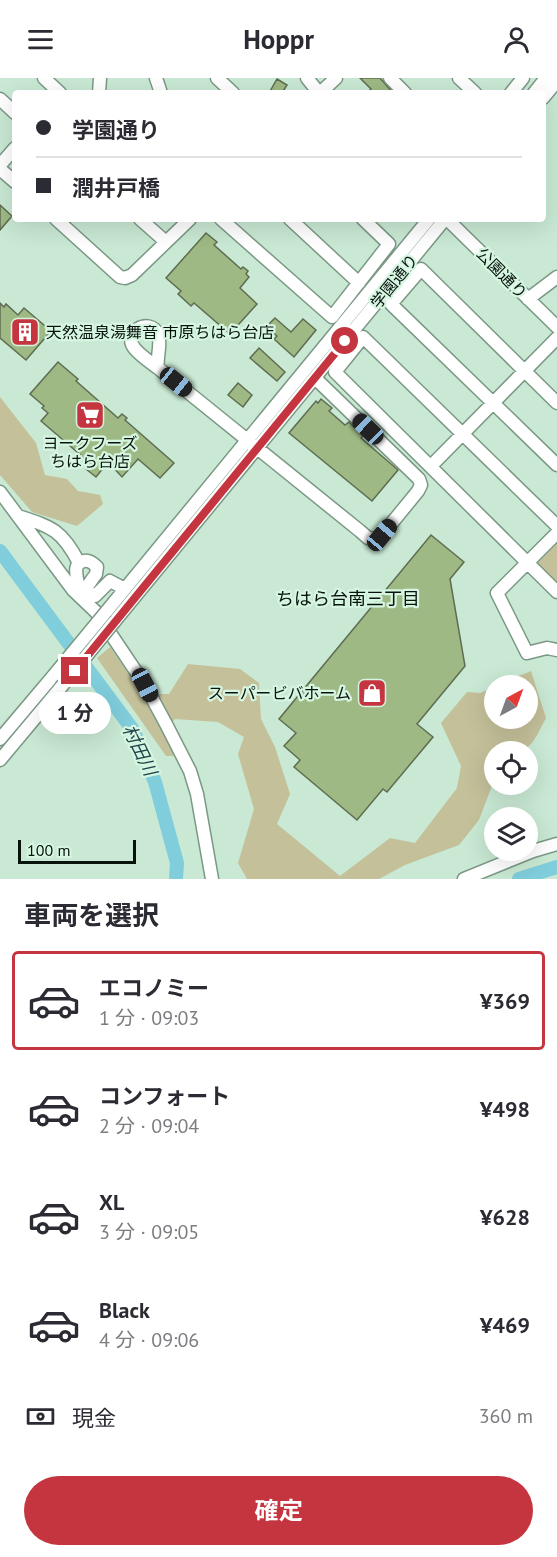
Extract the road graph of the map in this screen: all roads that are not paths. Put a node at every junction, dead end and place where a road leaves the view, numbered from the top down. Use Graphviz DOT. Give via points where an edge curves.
graph roads {
  1 [pos="44,78"];
  2 [pos="217,78"];
  3 [pos="307,78"];
  4 [pos="336,78"];
  5 [pos="390,78"];
  6 [pos="459,78"];
  7 [pos="523,78"];
  8 [pos="546,78"];
  9 [pos="557,81"];
  10 [pos="58,90"];
  11 [pos="230,90"];
  12 [pos="317,90"];
  13 [pos="323,90"];
  14 [pos="402,90"];
  15 [pos="471,90"];
  16 [pos="513,90"];
  17 [pos="536,90"];
  18 [pos="546,94"];
  19 [pos="0,99"];
  20 [pos="12,110"];
  21 [pos="12,152"];
  22 [pos="0,167"];
  23 [pos="12,179"];
  24 [pos="59,222"];
  25 [pos="143,222"];
  26 [pos="187,222"];
  27 [pos="224,222"];
  28 [pos="293,222"];
  29 [pos="366,222"];
  30 [pos="427,222"];
  31 [pos="444,222"];
  32 [pos="449,222"];
  33 [pos="166,242"];
  34 [pos="557,278"];
  35 [pos="359,283"];
  36 [pos="528,299"];
  37 [pos="557,309"];
  38 [pos="547,318"];
  39 [pos="557,327"];
  40 [pos="557,338"];
  41 [pos="158,368"];
  42 [pos="524,371"];
  43 [pos="315,378"];
  44 [pos="494,403"];
  45 [pos="557,403"];
  46 [pos="463,434"];
  47 [pos="253,445"];
  48 [pos="557,465"];
  49 [pos="431,466"];
  50 [pos="0,492"];
  51 [pos="18,516"];
  52 [pos="557,526"];
  53 [pos="557,533"];
  54 [pos="79,563"];
  55 [pos="528,563"];
  56 [pos="125,589"];
  57 [pos="73,590"];
  58 [pos="557,592"];
  59 [pos="110,617"];
  60 [pos="557,650"];
  61 [pos="0,739"];
  62 [pos="0,760"];
  63 [pos="557,844"];
  64 [pos="212,879"];
  65 [pos="464,879"];
  1 -- 10 [label="street"];
  2 -- 11 [label="street"];
  3 -- 12 [label="street"];
  4 -- 13 [label="street"];
  5 -- 14 [label="street"];
  6 -- 15 [label="street"];
  7 -- 16 [label="street"];
  8 -- 17 [label="street"];
  9 -- 18 [label="street"];
  19 -- 20 [label="street"];
  21 -- 22 [label="street"];
  22 -- 23 [label="street"];
  24 -- 33 [label="street" via="120,277 129,277"];
  25 -- 33 [label="street"];
  26 -- 33 [label="street"];
  27 -- 35 [label="street" via="332,317"];
  28 -- 35 [label="street"];
  29 -- 35 [label="street" via="388,244"];
  30 -- 47 [label="street, 学園通り"];
  31 -- 43 [label="street, 学園通り"];
  32 -- 36 [label="street, 公園通り"];
  34 -- 36 [label="street"];
  36 -- 38 [label="street, 公園通り"];
  37 -- 38 [label="street"];
  38 -- 39 [label="street, 公園通り"];
  40 -- 42 [label="street"];
  41 -- 47 [label="street"];
  42 -- 44 [label="street"];
  42 -- 44 [label="street" via="420,269 391,304"];
  42 -- 45 [label="street"];
  43 -- 47 [label="street, 学園通り"];
  43 -- 47 [label="street" via="419,479 421,485 382,535 368,538"];
  44 -- 46 [label="street"];
  44 -- 48 [label="street"];
  46 -- 49 [label="street"];
  46 -- 49 [label="street" via="363,337 335,372"];
  46 -- 52 [label="street"];
  47 -- 56 [label="street, 学園通り"];
  47 -- 59 [label="street, 学園通り"];
  49 -- 55 [label="street"];
  50 -- 51 [label="street"];
  51 -- 54 [label="street" via="51,526 68,543"];
  51 -- 57 [label="street"];
  53 -- 55 [label="street"];
  54 -- 56 [label="street" via="86,561 97,567 86,588 91,595 95,596 110,581"];
  54 -- 57 [label="street" via="75,569 78,587"];
  55 -- 58 [label="street"];
  55 -- 60 [label="street" via="496,593 527,653"];
  56 -- 59 [label="street, 学園通り"];
  57 -- 64 [label="street" via="96,612 145,685 190,771"];
  59 -- 61 [label="street, bridge"];
  59 -- 62 [label="street, bridge" via="61,687"];
  63 -- 65 [label="street"];
}
